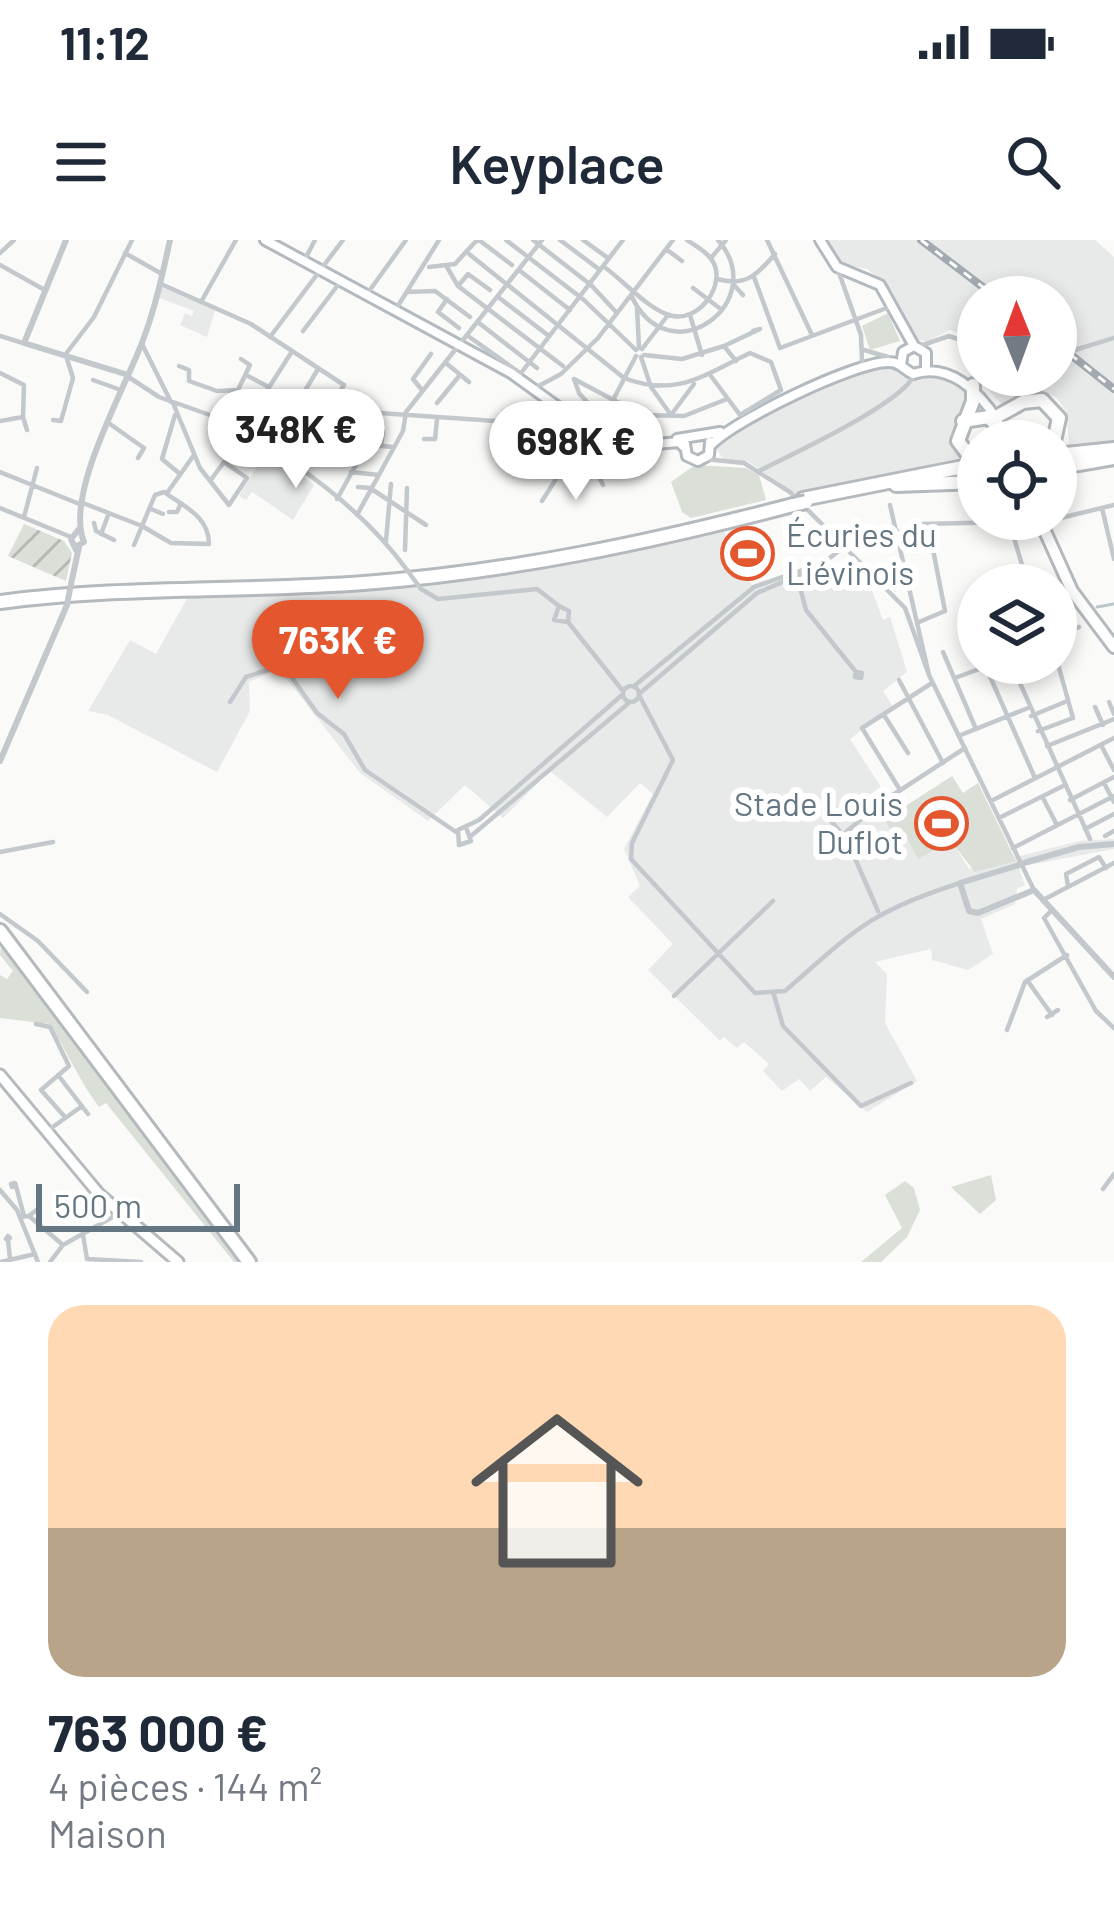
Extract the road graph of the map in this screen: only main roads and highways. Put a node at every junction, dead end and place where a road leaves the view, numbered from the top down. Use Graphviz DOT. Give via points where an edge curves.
graph roads {
  1 [pos="265,240"];
  2 [pos="820,240"];
  3 [pos="909,349"];
  4 [pos="917,366"];
  5 [pos="957,379"];
  6 [pos="980,396"];
  7 [pos="1016,406"];
  8 [pos="998,417"];
  9 [pos="1000,420"];
  10 [pos="1014,420"];
  11 [pos="1059,420"];
  12 [pos="686,442"];
  13 [pos="708,447"];
  14 [pos="1114,452"];
  15 [pos="1077,453"];
  16 [pos="957,467"];
  17 [pos="957,482"];
  18 [pos="882,483"];
  19 [pos="1051,540"];
  20 [pos="0,600"];
  21 [pos="1114,644"];
  22 [pos="0,935"];
  23 [pos="0,1075"];
  24 [pos="178,1262"];
  25 [pos="246,1262"];
  1 -- 12 [label="main road" via="465,340 574,424 653,446"];
  2 -- 3 [label="main road" via="837,267 873,279"];
  3 -- 4 [label="main road"];
  3 -- 4 [label="main road"];
  3 -- 13 [label="main road" via="862,361"];
  4 -- 5 [label="main road"];
  4 -- 13 [label="main road" via="879,363 843,372"];
  6 -- 8 [label="main road"];
  7 -- 8 [label="highway"];
  7 -- 10 [label="highway"];
  7 -- 11 [label="highway" via="1032,399 1052,406"];
  8 -- 9 [label="main road"];
  12 -- 13 [label="main road"];
  12 -- 13 [label="main road" via="692,460"];
  14 -- 15 [label="highway"];
  16 -- 18 [label="highway"];
  17 -- 18 [label="highway"];
  18 -- 20 [label="highway" via="590,550 447,571"];
  19 -- 21 [label="highway"];
  22 -- 25 [label="highway"];
  23 -- 24 [label="main road" via="120,1212"];
}
